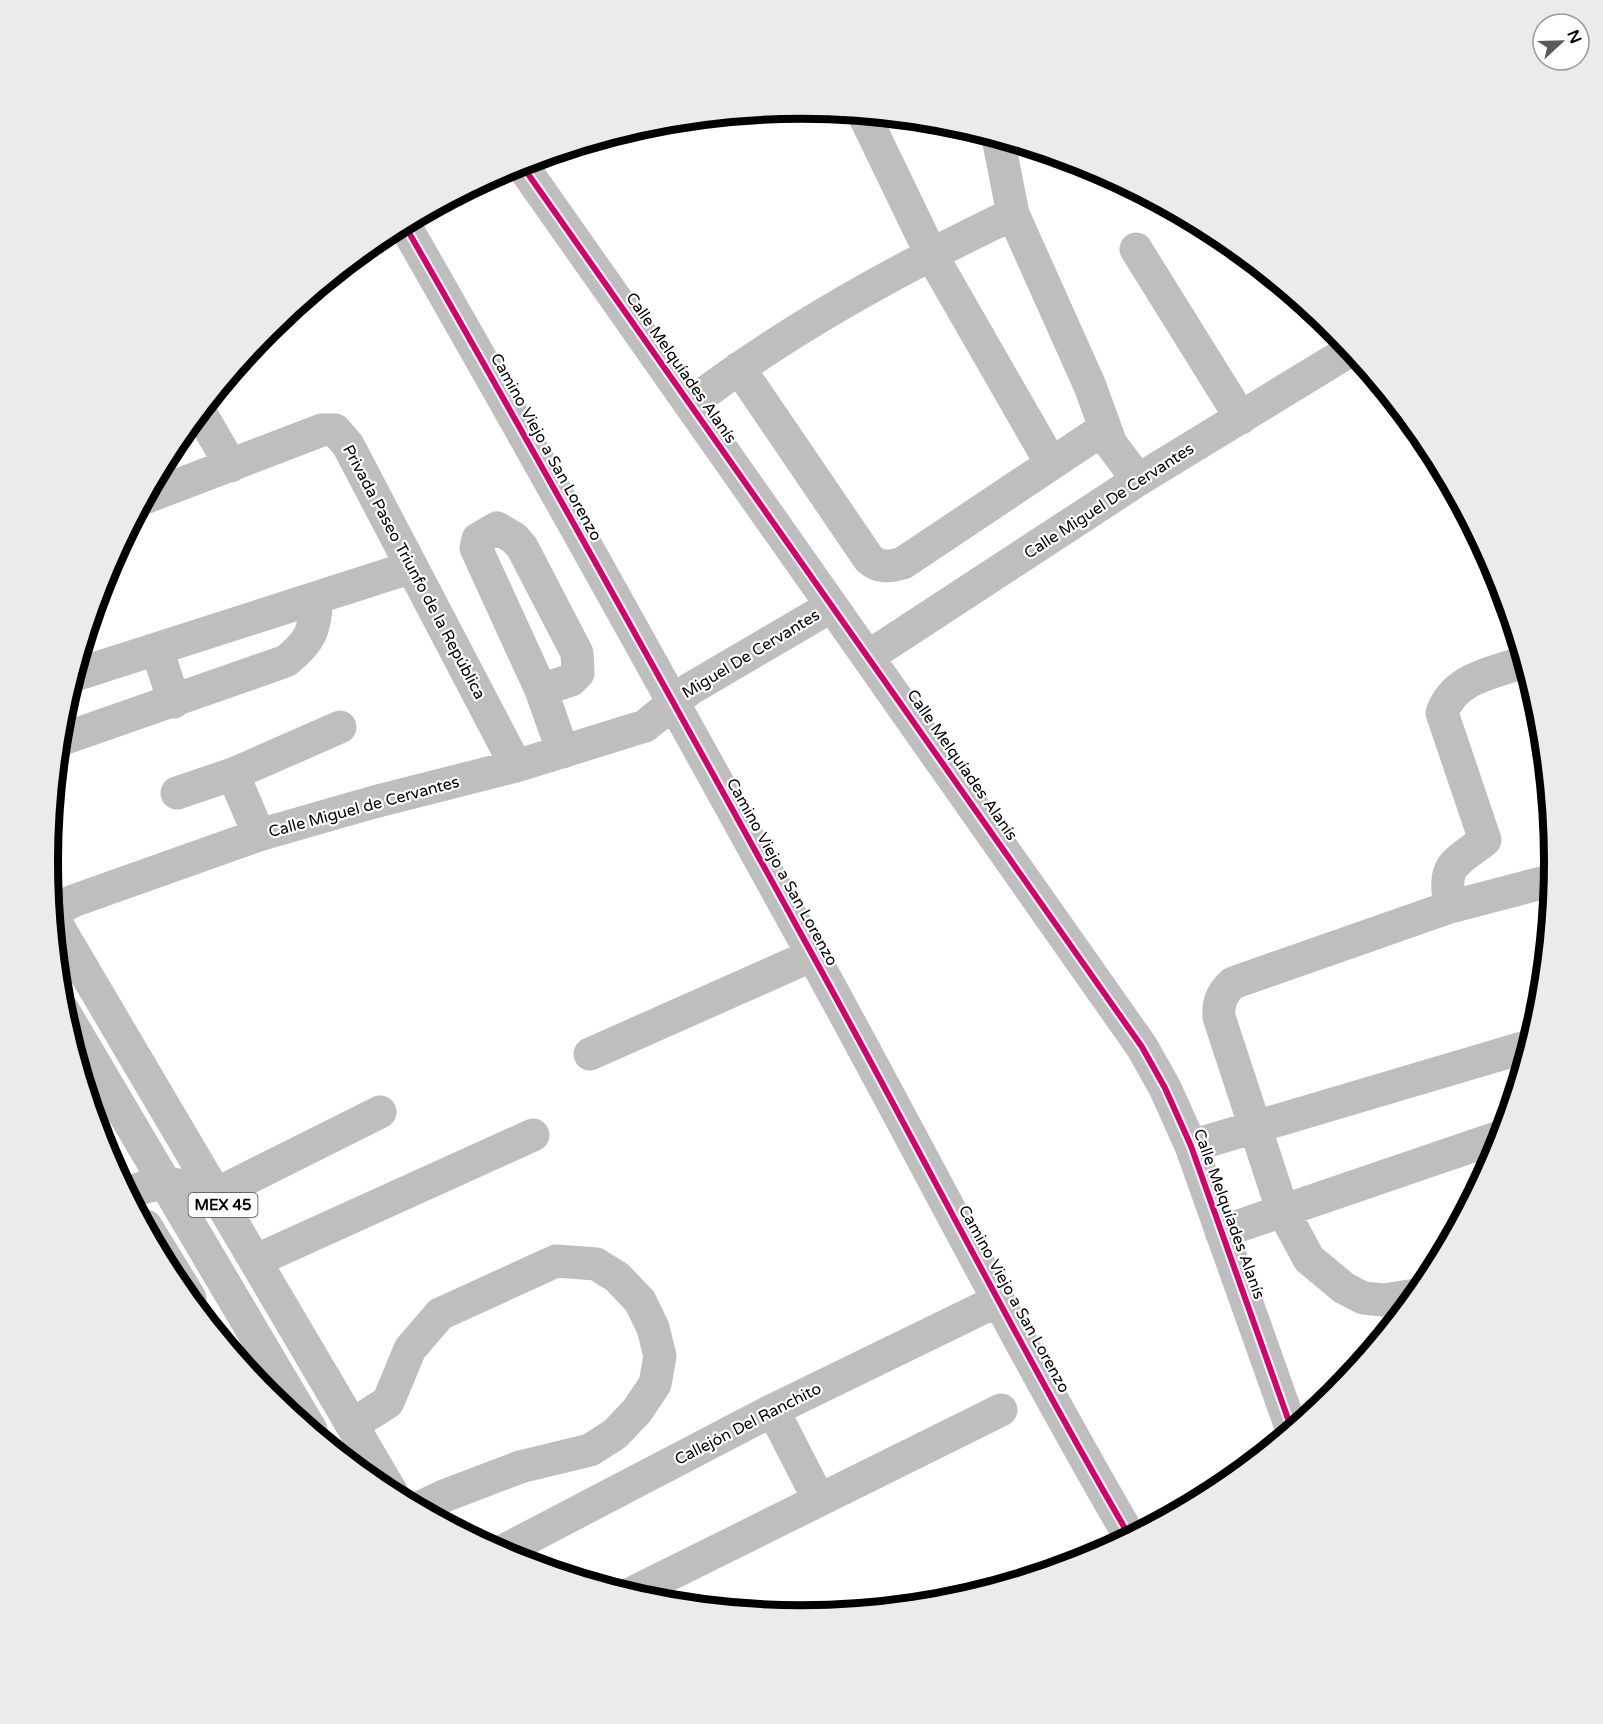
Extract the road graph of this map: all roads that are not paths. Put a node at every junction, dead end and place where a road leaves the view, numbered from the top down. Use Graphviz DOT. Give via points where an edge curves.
graph roads {
  1 [pos="868,122"];
  2 [pos="1000,146"];
  3 [pos="526,172"];
  4 [pos="1013,214"];
  5 [pos="409,232"];
  6 [pos="1136,249"];
  7 [pos="930,254"];
  8 [pos="1344,355"];
  9 [pos="739,368"];
  10 [pos="690,404"];
  11 [pos="1240,418"];
  12 [pos="205,420"];
  13 [pos="1105,428"];
  14 [pos="1051,463"];
  15 [pos="231,466"];
  16 [pos="1138,480"];
  17 [pos="156,494"];
  18 [pos="412,567"];
  19 [pos="317,598"];
  20 [pos="830,607"];
  21 [pos="157,649"];
  22 [pos="869,656"];
  23 [pos="1517,664"];
  24 [pos="83,672"];
  25 [pos="541,690"];
  26 [pos="174,702"];
  27 [pos="672,702"];
  28 [pos="340,727"];
  29 [pos="70,737"];
  30 [pos="563,752"];
  31 [pos="516,766"];
  32 [pos="233,774"];
  33 [pos="177,793"];
  34 [pos="259,835"];
  35 [pos="1544,882"];
  36 [pos="1450,907"];
  37 [pos="60,909"];
  38 [pos="62,932"];
  39 [pos="813,955"];
  40 [pos="81,1041"];
  41 [pos="1520,1049"];
  42 [pos="590,1054"];
  43 [pos="380,1112"];
  44 [pos="1253,1127"];
  45 [pos="533,1136"];
  46 [pos="1490,1140"];
  47 [pos="1191,1146"];
  48 [pos="164,1183"];
  49 [pos="135,1190"];
  50 [pos="216,1194"];
  51 [pos="1282,1209"];
  52 [pos="1221,1232"];
  53 [pos="257,1260"];
  54 [pos="1403,1297"];
  55 [pos="997,1301"];
  56 [pos="297,1407"];
  57 [pos="773,1410"];
  58 [pos="1001,1410"];
  59 [pos="1289,1422"];
  60 [pos="352,1425"];
  61 [pos="381,1474"];
  62 [pos="819,1500"];
  63 [pos="428,1504"];
  64 [pos="1126,1530"];
  65 [pos="513,1546"];
  66 [pos="643,1588"];
  1 -- 7 [label="street"];
  2 -- 4 [label="street"];
  3 -- 10 [label="street, Calle Melquíades Alanís"];
  4 -- 7 [label="street"];
  4 -- 13 [label="street"];
  5 -- 27 [label="street, Camino Viejo a San Lorenzo"];
  6 -- 11 [label="street"];
  7 -- 9 [label="street" via="793,332"];
  7 -- 14 [label="street"];
  8 -- 11 [label="street, Calle Miguel De Cervantes"];
  9 -- 10 [label="street"];
  9 -- 14 [label="street" via="876,565 903,563"];
  10 -- 20 [label="street, Calle Melquíades Alanís"];
  11 -- 16 [label="street, Calle Miguel De Cervantes"];
  12 -- 15 [label="street"];
  13 -- 14 [label="street"];
  13 -- 16 [label="street" via="1111,444"];
  15 -- 17 [label="street, Privada Paseo Triunfo de la República"];
  15 -- 18 [label="street, Privada Paseo Triunfo de la República" via="322,430 335,430 348,445"];
  16 -- 22 [label="street, Calle Miguel De Cervantes"];
  18 -- 19 [label="street"];
  18 -- 31 [label="street, Privada Paseo Triunfo de la República"];
  19 -- 21 [label="street"];
  19 -- 26 [label="street" via="314,630 302,648 286,661"];
  20 -- 22 [label="street, Calle Melquíades Alanís"];
  20 -- 27 [label="street, Miguel De Cervantes"];
  21 -- 24 [label="street"];
  21 -- 26 [label="street"];
  22 -- 47 [label="street, Calle Melquíades Alanís" via="1142,1047 1166,1088"];
  23 -- 36 [label="street" via="1466,682 1446,702 1442,713 1485,840 1448,871"];
  25 -- 30 [label="street"];
  26 -- 29 [label="street"];
  27 -- 30 [label="street, Calle Miguel de Cervantes" via="645,726"];
  27 -- 39 [label="street, Camino Viejo a San Lorenzo"];
  28 -- 32 [label="street"];
  30 -- 31 [label="street, Calle Miguel de Cervantes"];
  31 -- 34 [label="street, Calle Miguel de Cervantes"];
  32 -- 33 [label="street"];
  32 -- 34 [label="street"];
  34 -- 37 [label="street, Calle Miguel de Cervantes"];
  35 -- 36 [label="street"];
  36 -- 44 [label="street" via="1233,983 1224,991 1218,1005 1219,1017"];
  38 -- 50 [label="street, MEX 45"];
  39 -- 42 [label="street"];
  39 -- 55 [label="street, Camino Viejo a San Lorenzo"];
  40 -- 48 [label="street"];
  41 -- 44 [label="street"];
  43 -- 50 [label="street"];
  44 -- 47 [label="street"];
  44 -- 51 [label="street"];
  45 -- 53 [label="street"];
  46 -- 51 [label="street"];
  47 -- 52 [label="street, Calle Melquíades Alanís"];
  48 -- 49 [label="street"];
  48 -- 50 [label="street"];
  48 -- 56 [label="street"];
  50 -- 53 [label="street, MEX 45"];
  51 -- 52 [label="street"];
  51 -- 54 [label="street" via="1309,1259 1344,1288 1363,1298"];
  52 -- 59 [label="street, Calle Melquíades Alanís"];
  53 -- 60 [label="street, MEX 45"];
  55 -- 57 [label="street, Callejón Del Ranchito"];
  55 -- 64 [label="street, Camino Viejo a San Lorenzo"];
  57 -- 62 [label="street"];
  57 -- 65 [label="street, Callejón Del Ranchito"];
  58 -- 62 [label="street"];
  60 -- 61 [label="street, MEX 45"];
  60 -- 63 [label="street" via="388,1402 410,1349 440,1314 556,1261 596,1264 617,1277 640,1301 660,1356 655,1384 637,1410 615,1434 590,1450 520,1467"];
  62 -- 66 [label="street"];
}
